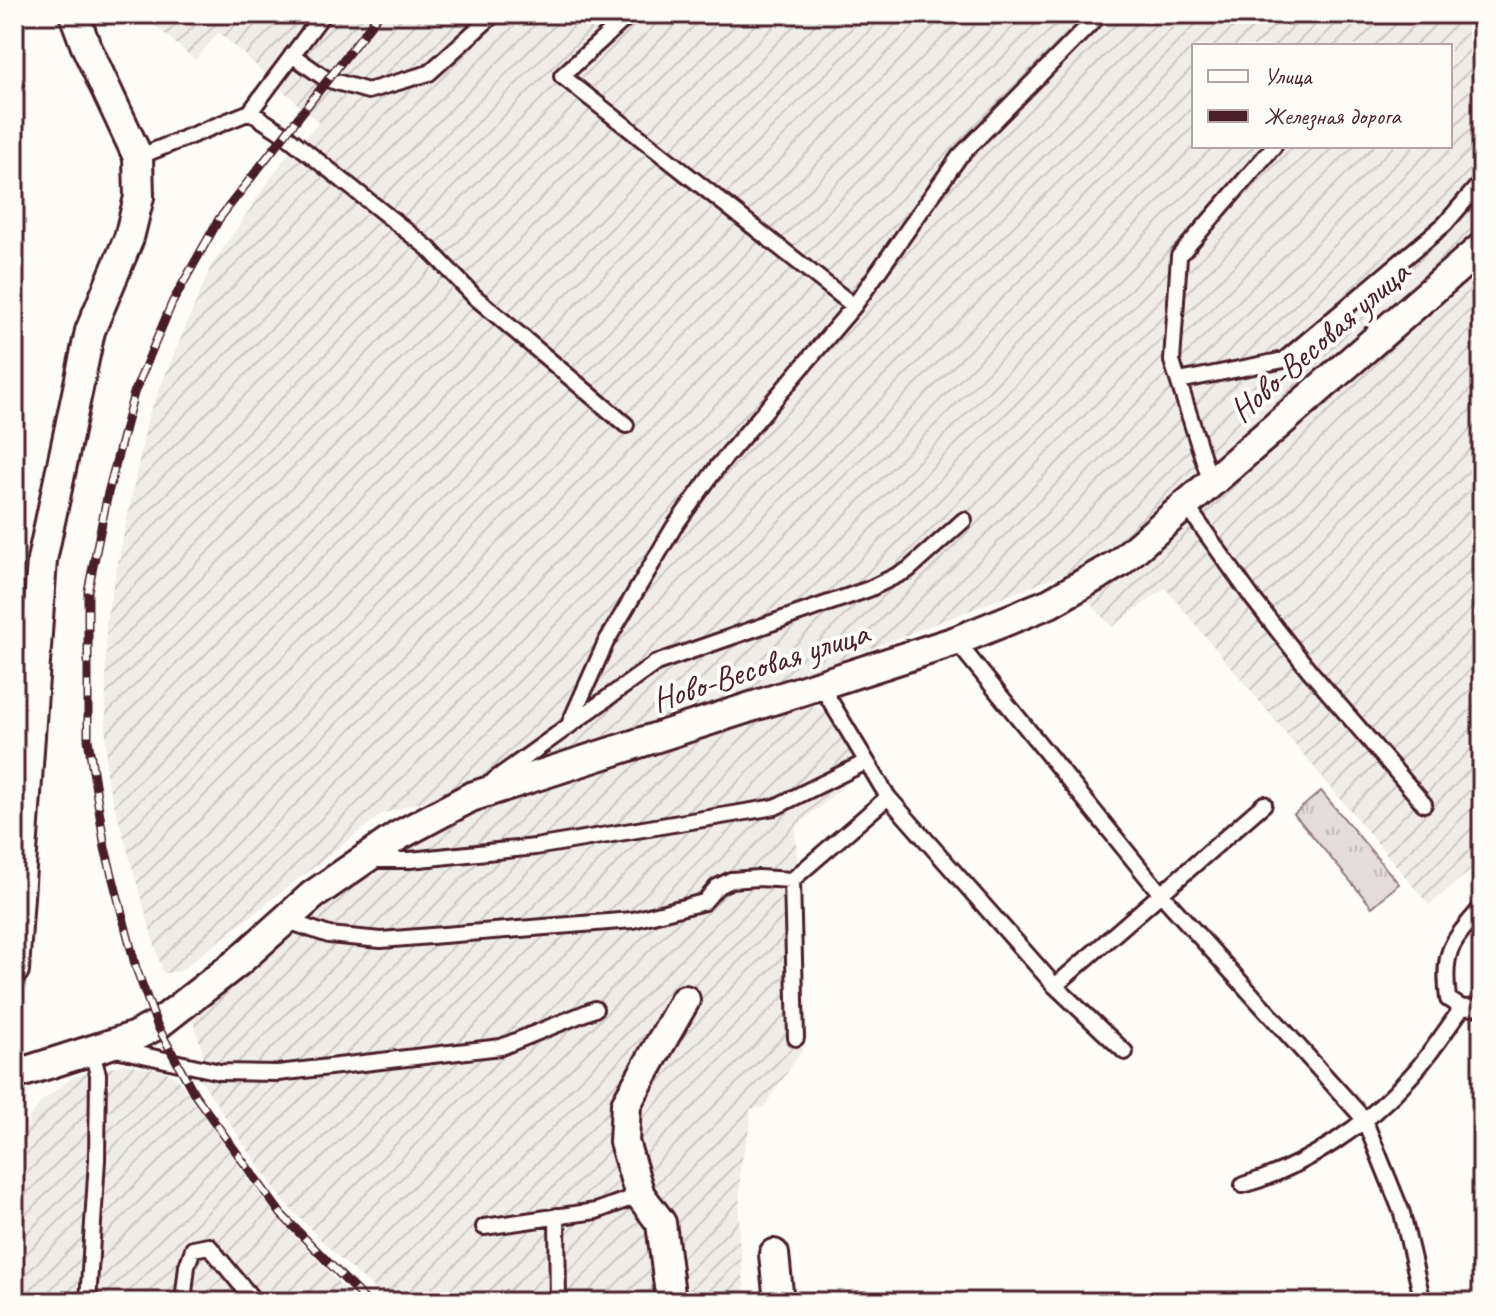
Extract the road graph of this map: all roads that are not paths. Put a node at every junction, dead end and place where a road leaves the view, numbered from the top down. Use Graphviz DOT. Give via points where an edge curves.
graph roads {
  1 [pos="74,14"];
  2 [pos="323,14"];
  3 [pos="494,14"];
  4 [pos="630,14"];
  5 [pos="1100,14"];
  6 [pos="292,55"];
  7 [pos="250,112"];
  8 [pos="1272,148"];
  9 [pos="138,157"];
  10 [pos="1482,181"];
  11 [pos="1482,247"];
  12 [pos="854,306"];
  13 [pos="1179,381"];
  14 [pos="626,425"];
  15 [pos="1211,483"];
  16 [pos="1186,505"];
  17 [pos="964,520"];
  18 [pos="956,641"];
  19 [pos="820,684"];
  20 [pos="23,695"];
  21 [pos="568,727"];
  22 [pos="866,762"];
  23 [pos="471,797"];
  24 [pos="888,797"];
  25 [pos="1264,804"];
  26 [pos="1424,804"];
  27 [pos="363,860"];
  28 [pos="792,880"];
  29 [pos="1161,894"];
  30 [pos="1482,907"];
  31 [pos="285,920"];
  32 [pos="14,970"];
  33 [pos="1055,986"];
  34 [pos="685,1000"];
  35 [pos="1482,1007"];
  36 [pos="1462,1008"];
  37 [pos="595,1009"];
  38 [pos="796,1038"];
  39 [pos="97,1048"];
  40 [pos="1125,1052"];
  41 [pos="14,1075"];
  42 [pos="1364,1119"];
  43 [pos="1243,1185"];
  44 [pos="640,1195"];
  45 [pos="557,1216"];
  46 [pos="484,1227"];
  47 [pos="774,1254"];
  48 [pos="88,1302"];
  49 [pos="183,1302"];
  50 [pos="255,1302"];
  51 [pos="558,1302"];
  52 [pos="671,1302"];
  53 [pos="779,1302"];
  54 [pos="1423,1302"];
  1 -- 9 [label="street"];
  2 -- 6 [label="lane"];
  3 -- 6 [label="lane" via="429,73 368,91 326,79"];
  4 -- 12 [label="lane" via="562,76"];
  5 -- 12 [label="lane" via="959,157"];
  6 -- 7 [label="lane"];
  7 -- 9 [label="lane"];
  7 -- 14 [label="lane" via="428,248 475,297"];
  8 -- 13 [label="lane" via="1179,256 1172,361"];
  9 -- 20 [label="street" via="139,197 129,238 90,331 42,560"];
  10 -- 13 [label="lane" via="1445,224 1284,360"];
  11 -- 15 [label="street, Ново-Весовая улица"];
  12 -- 21 [label="lane" via="718,466 674,527 606,642"];
  13 -- 15 [label="lane"];
  15 -- 16 [label="street, Ново-Весовая улица"];
  16 -- 18 [label="street, Ново-Весовая улица" via="1119,563 1050,603"];
  16 -- 26 [label="lane" via="1253,599"];
  17 -- 21 [label="lane" via="908,570 869,589 656,663"];
  18 -- 19 [label="street, Ново-Весовая улица"];
  18 -- 29 [label="lane"];
  19 -- 22 [label="lane"];
  19 -- 23 [label="street, Ново-Весовая улица"];
  20 -- 32 [label="street"];
  21 -- 23 [label="lane"];
  22 -- 24 [label="lane"];
  22 -- 27 [label="lane" via="775,807 535,847"];
  23 -- 27 [label="street, Ново-Весовая улица"];
  24 -- 28 [label="lane"];
  24 -- 33 [label="lane"];
  25 -- 29 [label="lane"];
  27 -- 31 [label="street, Ново-Весовая улица"];
  28 -- 31 [label="lane" via="731,880 704,902 681,910 586,924 381,940 329,935"];
  28 -- 38 [label="lane"];
  29 -- 33 [label="lane"];
  29 -- 42 [label="lane"];
  30 -- 36 [label="lane" via="1455,938 1444,968 1448,999"];
  31 -- 39 [label="street, Ново-Весовая улица" via="157,1025"];
  33 -- 40 [label="lane"];
  34 -- 44 [label="street" via="626,1104 624,1142"];
  35 -- 36 [label="lane"];
  36 -- 42 [label="lane" via="1411,1076"];
  37 -- 39 [label="lane" via="501,1047 278,1073 220,1072"];
  39 -- 41 [label="street, Ново-Весовая улица"];
  39 -- 48 [label="lane"];
  42 -- 43 [label="lane" via="1301,1161"];
  42 -- 54 [label="lane" via="1402,1213"];
  44 -- 45 [label="lane" via="596,1211"];
  44 -- 52 [label="street" via="661,1223"];
  45 -- 46 [label="lane"];
  45 -- 51 [label="lane"];
  47 -- 53 [label="street"];
  49 -- 50 [label="lane" via="193,1249 209,1246"];
}
